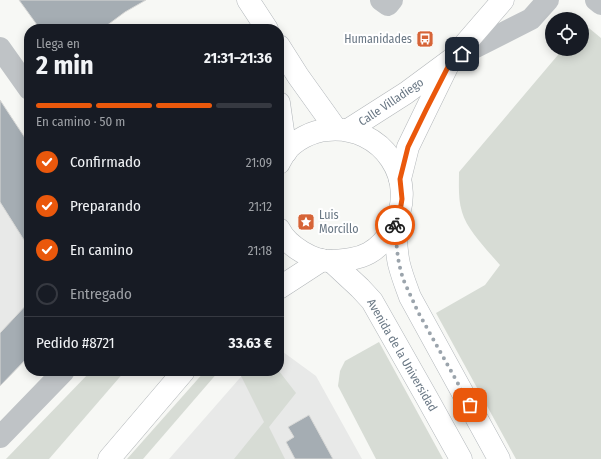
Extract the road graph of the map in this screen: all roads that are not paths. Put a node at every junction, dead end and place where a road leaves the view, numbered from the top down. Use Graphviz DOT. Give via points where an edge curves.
graph roads {
  1 [pos="248,0"];
  2 [pos="382,0"];
  3 [pos="392,0"];
  4 [pos="503,0"];
  5 [pos="548,0"];
  6 [pos="596,0"];
  7 [pos="601,4"];
  8 [pos="255,24"];
  9 [pos="265,24"];
  10 [pos="0,48"];
  11 [pos="284,54"];
  12 [pos="452,59"];
  13 [pos="24,82"];
  14 [pos="342,129"];
  15 [pos="284,155"];
  16 [pos="400,179"];
  17 [pos="395,224"];
  18 [pos="284,236"];
  19 [pos="327,261"];
  20 [pos="284,285"];
  21 [pos="59,376"];
  22 [pos="177,376"];
  23 [pos="0,437"];
  24 [pos="109,459"];
  25 [pos="461,459"];
  26 [pos="499,459"];
  1 -- 8 [label="main road"];
  1 -- 9 [label="main road"];
  2 -- 3 [label="street" via="388,5"];
  4 -- 12 [label="main road, Calle Villadiego"];
  5 -- 12 [label="street, Calle Villadiego" via="531,19"];
  6 -- 7 [label="street"];
  10 -- 13 [label="street"];
  11 -- 14 [label="main road" via="298,76"];
  12 -- 14 [label="main road, Calle Villadiego" via="406,93"];
  12 -- 16 [label="main road, Calle Villadiego" via="408,147"];
  14 -- 15 [label="main road" via="312,134 300,140"];
  14 -- 16 [label="main road" via="364,135 378,144 391,158"];
  16 -- 17 [label="main road" via="402,199"];
  17 -- 19 [label="main road" via="382,243 369,253 350,260"];
  17 -- 26 [label="main road" via="399,264 410,297"];
  18 -- 19 [label="main road" via="302,252"];
  19 -- 20 [label="main road"];
  19 -- 25 [label="main road, Avenida de la Universidad" via="372,301"];
  21 -- 23 [label="street"];
  22 -- 24 [label="main road"];
}
